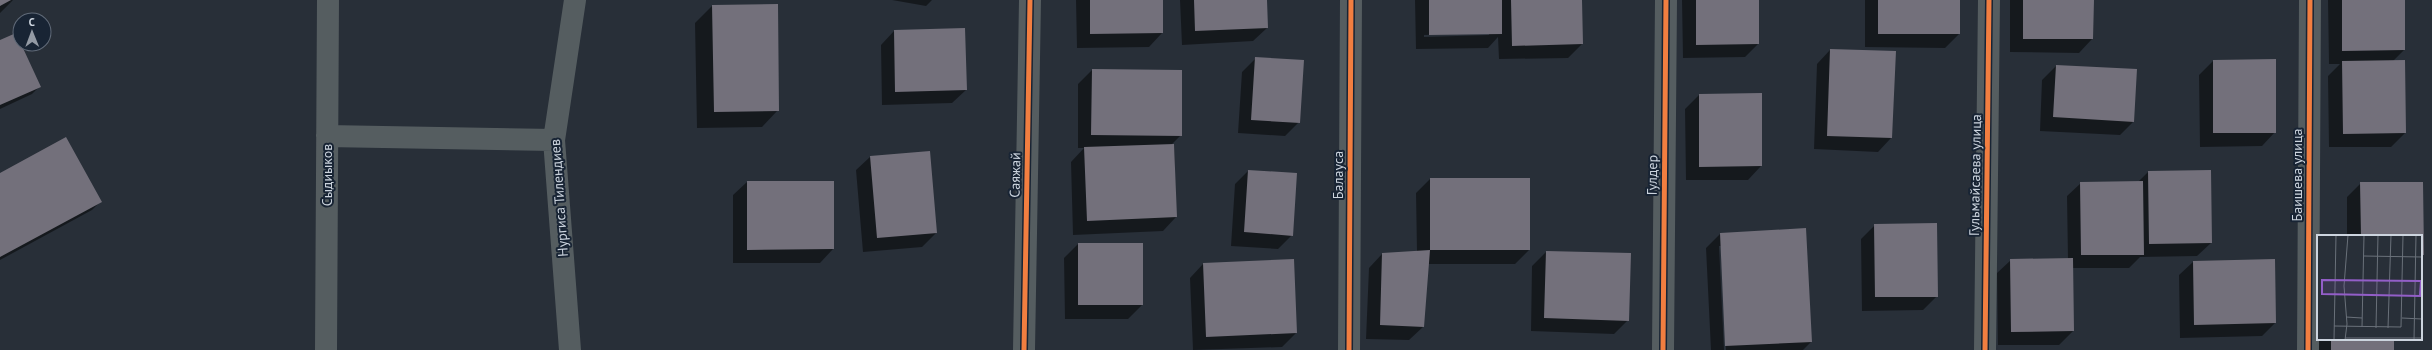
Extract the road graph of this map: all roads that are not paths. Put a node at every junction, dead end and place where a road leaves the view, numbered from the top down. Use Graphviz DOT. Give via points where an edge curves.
graph roads {
  1 [pos="328,0"];
  2 [pos="575,0"];
  3 [pos="1030,0"];
  4 [pos="1351,0"];
  5 [pos="1666,0"];
  6 [pos="1989,0"];
  7 [pos="2310,0"];
  8 [pos="328,136"];
  9 [pos="554,140"];
  10 [pos="326,350"];
  11 [pos="570,350"];
  12 [pos="1024,350"];
  13 [pos="1349,350"];
  14 [pos="1663,350"];
  15 [pos="1985,350"];
  16 [pos="2308,350"];
  1 -- 8 [label="street, Сыдиыков"];
  2 -- 9 [label="street, Нургиса Тилендиев"];
  3 -- 12 [label="street, Саяжай"];
  4 -- 13 [label="street, Балауса"];
  5 -- 14 [label="street, Гулдер"];
  6 -- 15 [label="street, Гульмайсаева улица"];
  7 -- 16 [label="street, Баишева улица"];
  8 -- 9 [label="street"];
  8 -- 10 [label="street, Сыдиыков"];
  9 -- 11 [label="street, Нургиса Тилендиев"];
}
